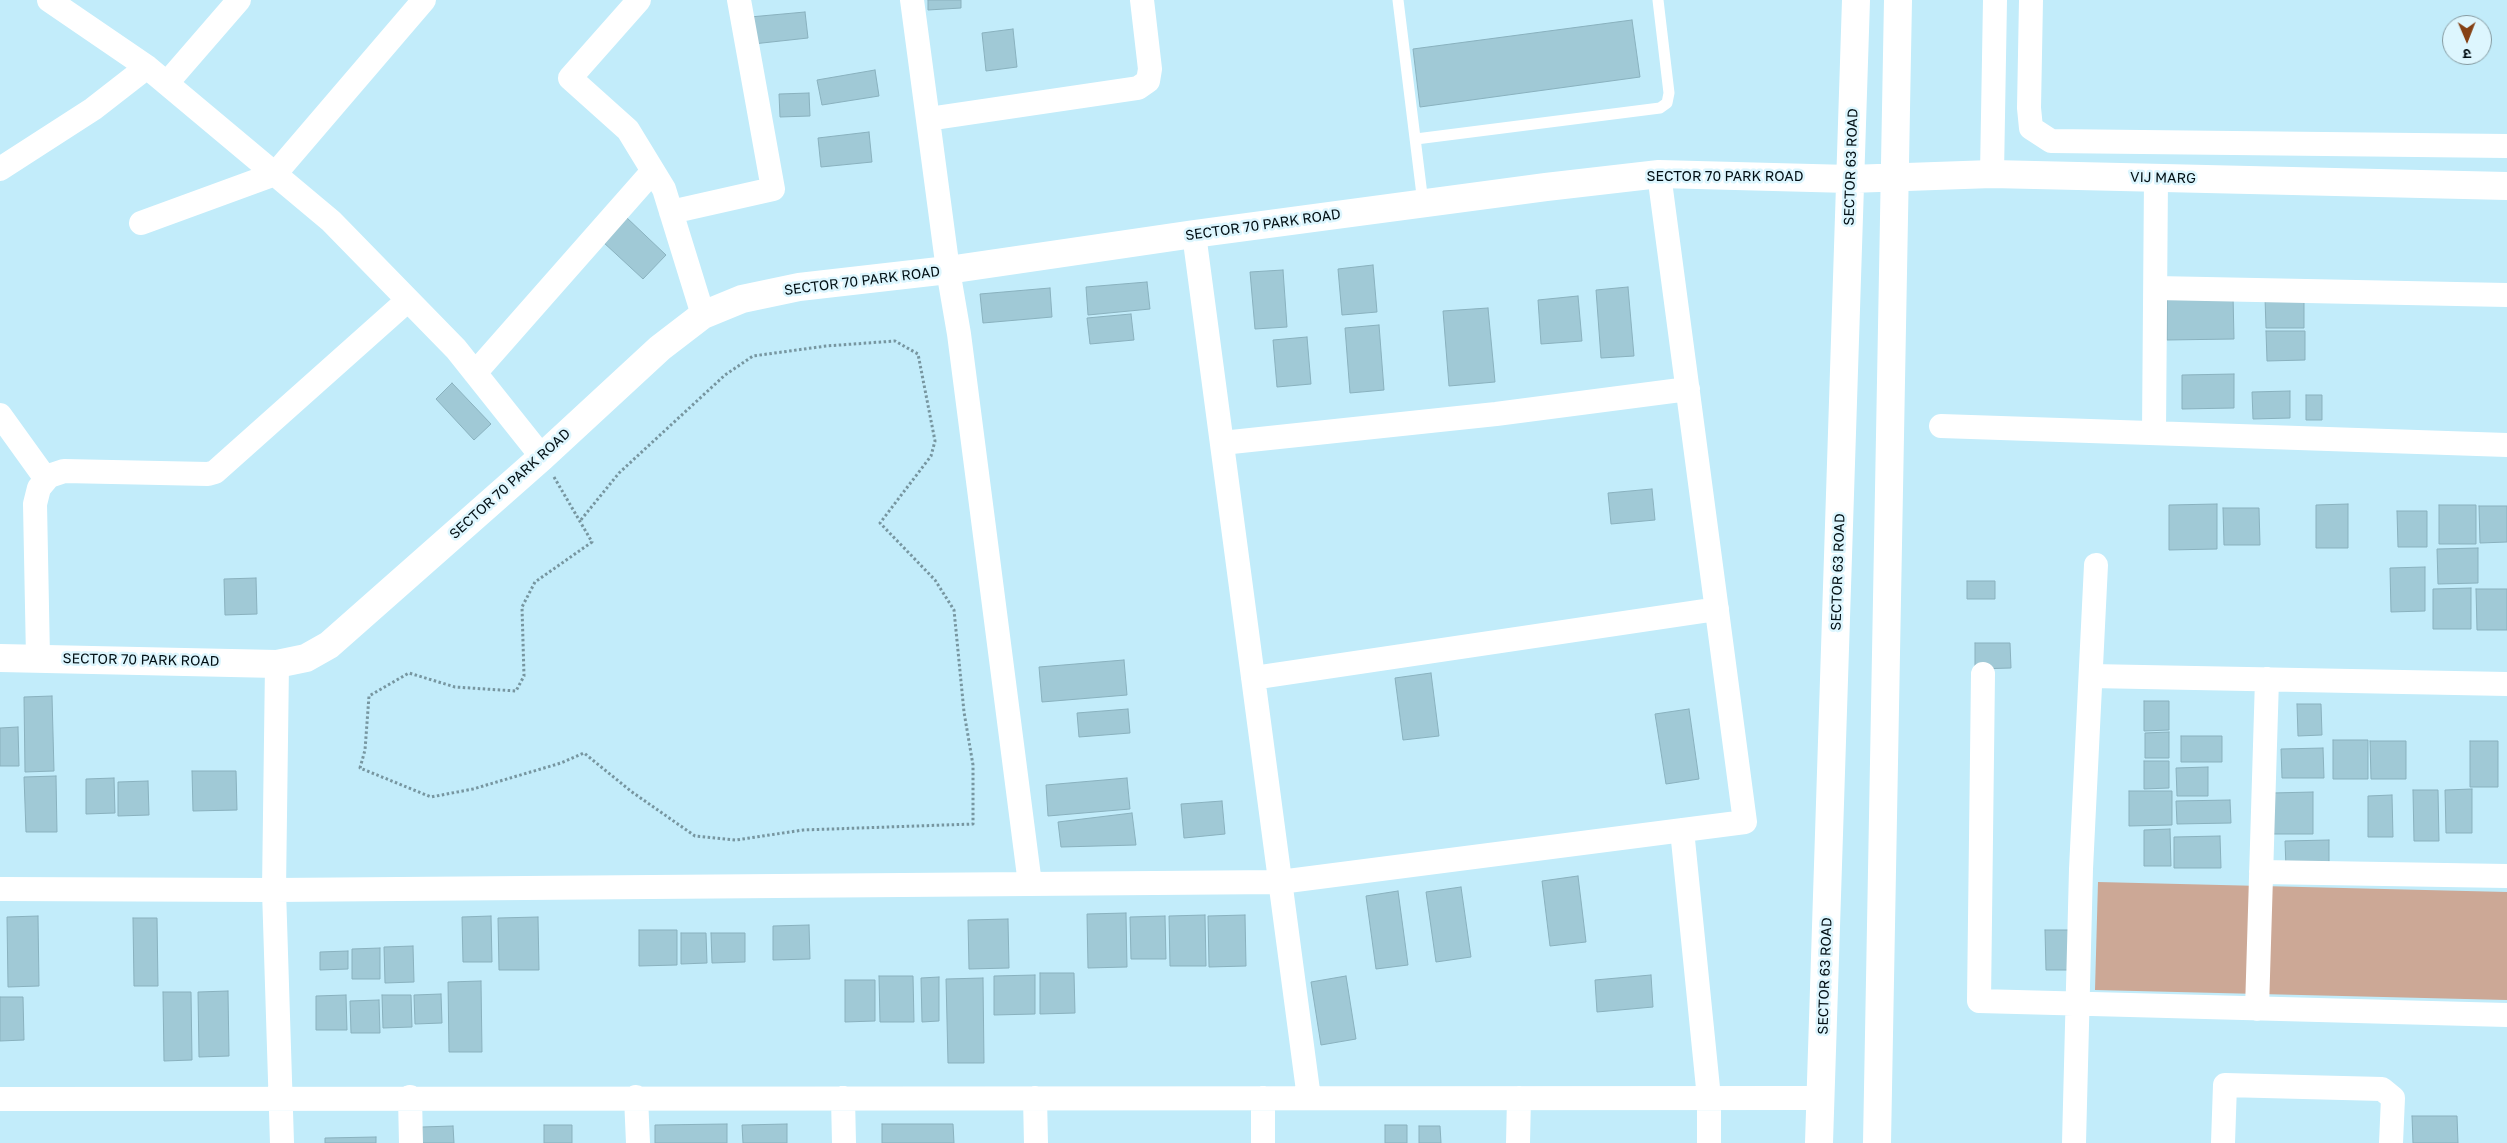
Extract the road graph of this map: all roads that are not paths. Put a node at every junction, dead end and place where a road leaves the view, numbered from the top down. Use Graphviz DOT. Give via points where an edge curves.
graph roads {
  1 [pos="50,0"];
  2 [pos="239,0"];
  3 [pos="424,0"];
  4 [pos="639,0"];
  5 [pos="739,0"];
  6 [pos="912,0"];
  7 [pos="1142,0"];
  8 [pos="1398,0"];
  9 [pos="1658,0"];
  10 [pos="1856,0"];
  11 [pos="1898,0"];
  12 [pos="1995,0"];
  13 [pos="2031,0"];
  14 [pos="147,67"];
  15 [pos="167,83"];
  16 [pos="928,119"];
  17 [pos="1416,139"];
  18 [pos="2507,146"];
  19 [pos="0,169"];
  20 [pos="653,171"];
  21 [pos="275,174"];
  22 [pos="1659,174"];
  23 [pos="1992,174"];
  24 [pos="1895,177"];
  25 [pos="2156,178"];
  26 [pos="1850,179"];
  27 [pos="2507,186"];
  28 [pos="1424,203"];
  29 [pos="671,212"];
  30 [pos="141,222"];
  31 [pos="1194,234"];
  32 [pos="948,270"];
  33 [pos="2156,288"];
  34 [pos="2507,295"];
  35 [pos="408,300"];
  36 [pos="703,315"];
  37 [pos="475,373"];
  38 [pos="1688,389"];
  39 [pos="0,415"];
  40 [pos="1941,426"];
  41 [pos="2154,432"];
  42 [pos="1222,443"];
  43 [pos="2507,445"];
  44 [pos="542,457"];
  45 [pos="46,479"];
  46 [pos="2096,565"];
  47 [pos="1717,609"];
  48 [pos="0,658"];
  49 [pos="38,658"];
  50 [pos="277,664"];
  51 [pos="1983,674"];
  52 [pos="2091,676"];
  53 [pos="1253,678"];
  54 [pos="2267,679"];
  55 [pos="2507,684"];
  56 [pos="1682,830"];
  57 [pos="2261,872"];
  58 [pos="2507,876"];
  59 [pos="1280,882"];
  60 [pos="1030,884"];
  61 [pos="0,889"];
  62 [pos="274,890"];
  63 [pos="2078,1005"];
  64 [pos="2257,1009"];
  65 [pos="2507,1015"];
  66 [pos="282,1097"];
  67 [pos="636,1097"];
  68 [pos="410,1098"];
  69 [pos="843,1098"];
  70 [pos="1035,1098"];
  71 [pos="1263,1098"];
  72 [pos="1309,1098"];
  73 [pos="1519,1098"];
  74 [pos="1709,1098"];
  75 [pos="1821,1098"];
  76 [pos="0,1099"];
  77 [pos="282,1143"];
  78 [pos="411,1143"];
  79 [pos="638,1143"];
  80 [pos="844,1143"];
  81 [pos="1036,1143"];
  82 [pos="1263,1143"];
  83 [pos="1518,1143"];
  84 [pos="1709,1143"];
  85 [pos="1819,1143"];
  86 [pos="1877,1143"];
  87 [pos="2074,1143"];
  88 [pos="2223,1143"];
  89 [pos="2391,1143"];
  1 -- 14 [label="street"];
  2 -- 15 [label="street"];
  3 -- 21 [label="street"];
  4 -- 20 [label="street" via="570,78 628,130"];
  5 -- 29 [label="street" via="773,189"];
  6 -- 16 [label="street"];
  7 -- 16 [label="street" via="1150,69 1148,81 1138,88"];
  8 -- 17 [label="lane"];
  9 -- 17 [label="lane" via="1669,93 1667,103 1660,108"];
  10 -- 26 [label="street, SECTOR 63 ROAD"];
  11 -- 24 [label="street"];
  12 -- 23 [label="street"];
  13 -- 18 [label="street" via="2031,128 2050,141"];
  14 -- 15 [label="street"];
  14 -- 19 [label="street" via="93,109"];
  15 -- 21 [label="street"];
  16 -- 32 [label="street"];
  17 -- 28 [label="lane"];
  20 -- 29 [label="street" via="664,189"];
  20 -- 37 [label="street"];
  21 -- 30 [label="street"];
  21 -- 35 [label="street" via="332,221"];
  22 -- 26 [label="street, SECTOR 70 PARK ROAD"];
  22 -- 28 [label="street, SECTOR 70 PARK ROAD"];
  22 -- 38 [label="street"];
  23 -- 24 [label="street, VIJ MARG"];
  23 -- 25 [label="street, VIJ MARG"];
  24 -- 26 [label="street, SECTOR 70 PARK ROAD"];
  24 -- 86 [label="street"];
  25 -- 27 [label="street, VIJ MARG"];
  25 -- 33 [label="street"];
  26 -- 75 [label="street, SECTOR 63 ROAD"];
  28 -- 31 [label="street, SECTOR 70 PARK ROAD"];
  29 -- 36 [label="street"];
  31 -- 32 [label="street, SECTOR 70 PARK ROAD"];
  31 -- 42 [label="street"];
  32 -- 36 [label="street, SECTOR 70 PARK ROAD" via="799,287 742,299"];
  32 -- 60 [label="street"];
  33 -- 34 [label="street"];
  33 -- 41 [label="street"];
  35 -- 37 [label="street"];
  35 -- 45 [label="street" via="215,472 64,471"];
  36 -- 44 [label="street, SECTOR 70 PARK ROAD" via="660,348"];
  37 -- 44 [label="street"];
  38 -- 42 [label="street" via="1496,414"];
  38 -- 47 [label="street"];
  39 -- 45 [label="street"];
  40 -- 41 [label="street"];
  41 -- 43 [label="street"];
  42 -- 53 [label="street"];
  44 -- 50 [label="street, SECTOR 70 PARK ROAD" via="329,645 306,658"];
  45 -- 49 [label="street" via="38,488 35,504"];
  46 -- 52 [label="street"];
  47 -- 53 [label="street"];
  47 -- 56 [label="street" via="1745,822"];
  48 -- 49 [label="street, SECTOR 70 PARK ROAD"];
  49 -- 50 [label="street, SECTOR 70 PARK ROAD"];
  50 -- 62 [label="street"];
  51 -- 63 [label="street" via="1978,1001"];
  52 -- 54 [label="street"];
  52 -- 63 [label="street"];
  53 -- 59 [label="street"];
  54 -- 55 [label="street"];
  54 -- 57 [label="street"];
  56 -- 59 [label="street"];
  56 -- 74 [label="street"];
  57 -- 58 [label="street"];
  57 -- 64 [label="street"];
  59 -- 60 [label="street"];
  59 -- 72 [label="street"];
  60 -- 62 [label="street"];
  61 -- 62 [label="street"];
  62 -- 66 [label="street"];
  63 -- 64 [label="street"];
  63 -- 87 [label="street"];
  64 -- 65 [label="street"];
  66 -- 68 [label="street"];
  66 -- 76 [label="street"];
  66 -- 77 [label="street"];
  67 -- 68 [label="street"];
  67 -- 69 [label="street"];
  67 -- 79 [label="street"];
  68 -- 78 [label="street"];
  69 -- 70 [label="street"];
  69 -- 80 [label="street"];
  70 -- 71 [label="street"];
  70 -- 81 [label="street"];
  71 -- 72 [label="street"];
  71 -- 82 [label="street"];
  72 -- 73 [label="street"];
  73 -- 74 [label="street"];
  73 -- 83 [label="street"];
  74 -- 75 [label="street"];
  74 -- 84 [label="street"];
  75 -- 85 [label="street, SECTOR 63 ROAD"];
  88 -- 89 [label="street" via="2224,1085 2382,1089 2393,1098"];
}
